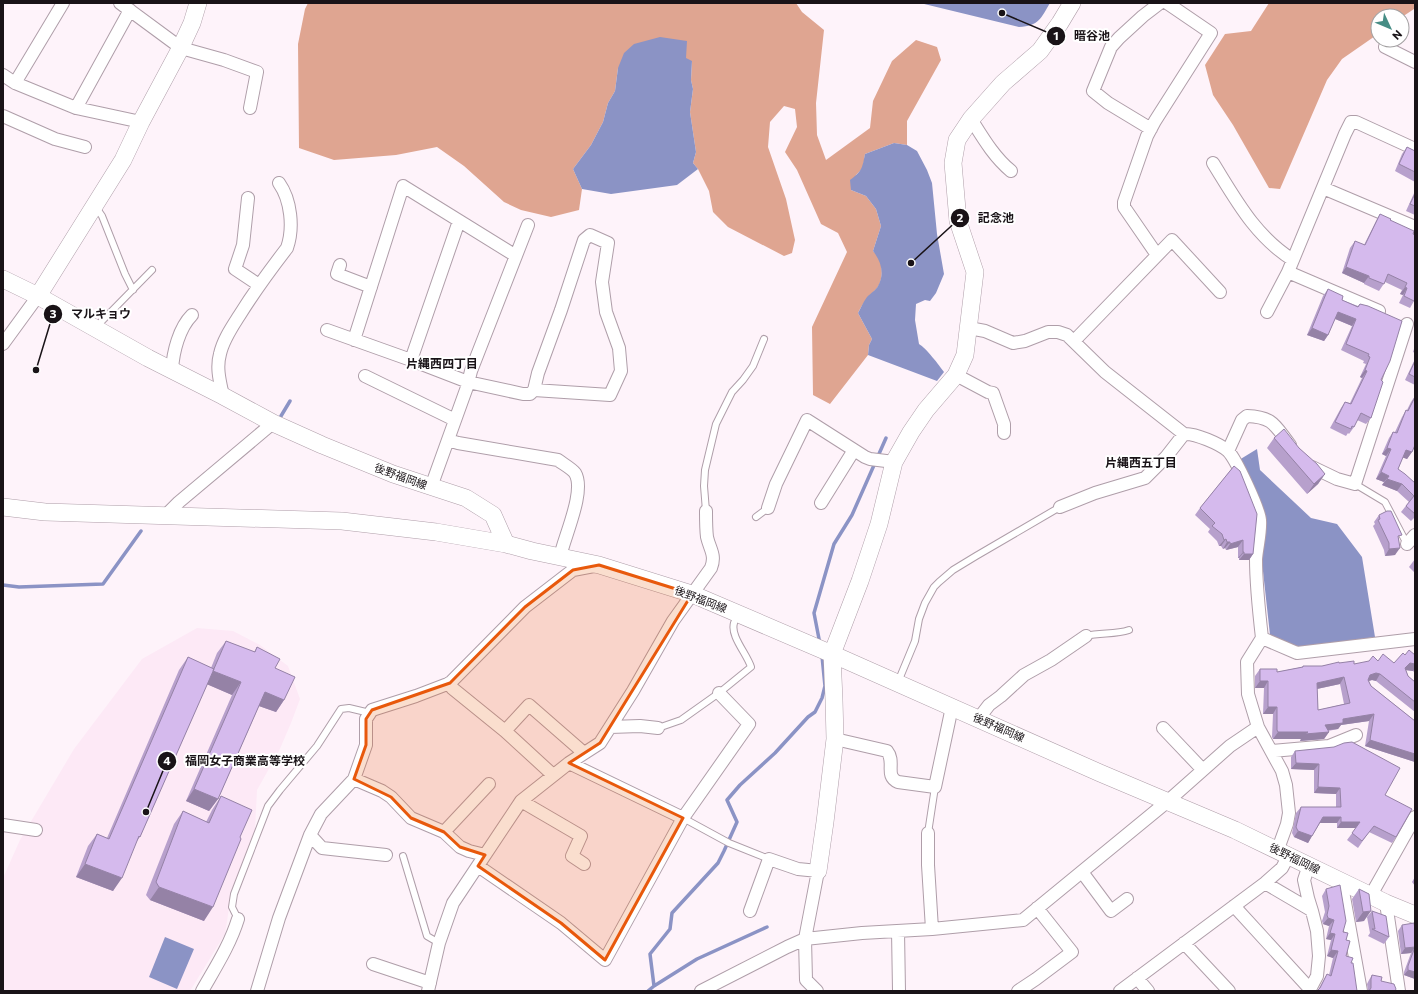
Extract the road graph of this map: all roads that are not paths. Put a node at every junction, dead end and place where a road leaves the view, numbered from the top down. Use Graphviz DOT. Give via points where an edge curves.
graph roads {
  1 [pos="63,3"];
  2 [pos="120,3"];
  3 [pos="198,3"];
  4 [pos="1072,3"];
  5 [pos="1160,3"];
  6 [pos="1167,3"];
  7 [pos="130,10"];
  8 [pos="181,48"];
  9 [pos="1387,48"];
  10 [pos="1415,62"];
  11 [pos="3,75"];
  12 [pos="15,83"];
  13 [pos="76,108"];
  14 [pos="250,108"];
  15 [pos="3,116"];
  16 [pos="971,119"];
  17 [pos="141,122"];
  18 [pos="1151,129"];
  19 [pos="85,147"];
  20 [pos="1415,149"];
  21 [pos="1213,163"];
  22 [pos="1011,171"];
  23 [pos="279,183"];
  24 [pos="1323,188"];
  25 [pos="248,198"];
  26 [pos="94,205"];
  27 [pos="459,221"];
  28 [pos="528,225"];
  29 [pos="1415,227"];
  30 [pos="1157,255"];
  31 [pos="516,256"];
  32 [pos="1290,266"];
  33 [pos="152,270"];
  34 [pos="337,274"];
  35 [pos="3,279"];
  36 [pos="259,285"];
  37 [pos="371,287"];
  38 [pos="133,290"];
  39 [pos="1220,292"];
  40 [pos="38,296"];
  41 [pos="1267,312"];
  42 [pos="192,315"];
  43 [pos="1411,325"];
  44 [pos="95,328"];
  45 [pos="969,328"];
  46 [pos="327,330"];
  47 [pos="764,339"];
  48 [pos="354,340"];
  49 [pos="1074,341"];
  50 [pos="3,344"];
  51 [pos="411,360"];
  52 [pos="172,370"];
  53 [pos="956,374"];
  54 [pos="365,376"];
  55 [pos="468,382"];
  56 [pos="534,390"];
  57 [pos="223,396"];
  58 [pos="455,420"];
  59 [pos="273,423"];
  60 [pos="1004,433"];
  61 [pos="1184,434"];
  62 [pos="448,440"];
  63 [pos="854,450"];
  64 [pos="1228,451"];
  65 [pos="894,462"];
  66 [pos="1355,484"];
  67 [pos="431,487"];
  68 [pos="821,503"];
  69 [pos="3,506"];
  70 [pos="1060,507"];
  71 [pos="768,508"];
  72 [pos="706,511"];
  73 [pos="166,515"];
  74 [pos="756,517"];
  75 [pos="1411,539"];
  76 [pos="506,544"];
  77 [pos="560,557"];
  78 [pos="599,565"];
  79 [pos="692,594"];
  80 [pos="738,614"];
  81 [pos="1129,630"];
  82 [pos="1086,636"];
  83 [pos="1262,638"];
  84 [pos="1415,639"];
  85 [pos="832,654"];
  86 [pos="898,682"];
  87 [pos="449,684"];
  88 [pos="719,693"];
  89 [pos="952,707"];
  90 [pos="370,713"];
  91 [pos="979,718"];
  92 [pos="1258,727"];
  93 [pos="610,728"];
  94 [pos="658,728"];
  95 [pos="1163,728"];
  96 [pos="504,732"];
  97 [pos="1356,735"];
  98 [pos="835,739"];
  99 [pos="1272,751"];
  100 [pos="584,753"];
  101 [pos="569,763"];
  102 [pos="1202,769"];
  103 [pos="553,775"];
  104 [pos="354,779"];
  105 [pos="489,784"];
  106 [pos="935,788"];
  107 [pos="520,801"];
  108 [pos="1168,801"];
  109 [pos="1415,817"];
  110 [pos="683,818"];
  111 [pos="3,825"];
  112 [pos="36,830"];
  113 [pos="444,832"];
  114 [pos="928,833"];
  115 [pos="310,835"];
  116 [pos="1284,852"];
  117 [pos="386,855"];
  118 [pos="403,856"];
  119 [pos="769,859"];
  120 [pos="481,860"];
  121 [pos="584,864"];
  122 [pos="1309,865"];
  123 [pos="818,870"];
  124 [pos="1082,872"];
  125 [pos="1341,880"];
  126 [pos="1265,883"];
  127 [pos="1371,895"];
  128 [pos="1127,898"];
  129 [pos="1386,903"];
  130 [pos="1234,906"];
  131 [pos="1037,908"];
  132 [pos="1311,910"];
  133 [pos="750,911"];
  134 [pos="1415,915"];
  135 [pos="238,919"];
  136 [pos="932,929"];
  137 [pos="898,931"];
  138 [pos="805,939"];
  139 [pos="1184,943"];
  140 [pos="439,944"];
  141 [pos="373,964"];
  142 [pos="1137,978"];
  143 [pos="429,987"];
  144 [pos="1309,990"];
  145 [pos="202,991"];
  146 [pos="257,991"];
  147 [pos="701,991"];
  148 [pos="817,991"];
  149 [pos="899,991"];
  150 [pos="1018,991"];
  151 [pos="1120,991"];
  152 [pos="1148,991"];
  153 [pos="1229,991"];
  154 [pos="1361,991"];
  155 [pos="1399,991"];
  1 -- 12 [label="street"];
  2 -- 7 [label="street"];
  3 -- 8 [label="street"];
  4 -- 16 [label="street" via="1040,51 1003,83"];
  5 -- 18 [label="street" via="1111,48 1093,91"];
  6 -- 18 [label="street" via="1211,33"];
  7 -- 8 [label="street"];
  7 -- 13 [label="street"];
  8 -- 14 [label="street" via="257,72"];
  8 -- 17 [label="street"];
  9 -- 10 [label="street"];
  11 -- 12 [label="street"];
  12 -- 13 [label="street"];
  13 -- 17 [label="street"];
  15 -- 19 [label="street" via="55,140"];
  16 -- 22 [label="street" via="990,149"];
  16 -- 45 [label="street" via="957,140 953,163 958,221 975,272"];
  17 -- 26 [label="street" via="123,160"];
  18 -- 30 [label="street" via="1124,206"];
  20 -- 24 [label="street" via="1351,122"];
  21 -- 32 [label="street" via="1254,226 1283,254"];
  23 -- 36 [label="street" via="289,209 290,240 287,248"];
  24 -- 29 [label="street"];
  24 -- 32 [label="street"];
  25 -- 36 [label="street" via="243,245 235,269"];
  26 -- 38 [label="lane" via="102,216"];
  26 -- 40 [label="street"];
  27 -- 31 [label="street"];
  27 -- 37 [label="street" via="402,186"];
  27 -- 51 [label="street"];
  28 -- 31 [label="street"];
  30 -- 39 [label="street" via="1172,240"];
  30 -- 49 [label="street"];
  31 -- 55 [label="street"];
  32 -- 41 [label="street"];
  32 -- 43 [label="street"];
  33 -- 38 [label="lane"];
  34 -- 37 [label="street"];
  35 -- 40 [label="street, 後野福岡線"];
  36 -- 57 [label="street" via="226,338 220,353 219,377"];
  37 -- 48 [label="street"];
  38 -- 44 [label="lane"];
  40 -- 44 [label="street, 後野福岡線"];
  40 -- 50 [label="street"];
  42 -- 52 [label="street" via="181,332"];
  43 -- 66 [label="street"];
  44 -- 52 [label="street, 後野福岡線"];
  45 -- 49 [label="street" via="985,331 1013,343 1048,332 1067,335"];
  45 -- 53 [label="street" via="965,355"];
  46 -- 48 [label="street"];
  47 -- 72 [label="lane" via="753,366 732,392 716,424 705,470"];
  48 -- 51 [label="street"];
  49 -- 61 [label="street" via="1105,372"];
  51 -- 55 [label="street"];
  52 -- 57 [label="street, 後野福岡線"];
  53 -- 60 [label="street" via="993,393 1004,424"];
  53 -- 65 [label="street" via="926,410"];
  54 -- 58 [label="street"];
  55 -- 56 [label="street" via="523,394 530,394"];
  55 -- 58 [label="street"];
  56 -- 56 [label="street" via="584,240 590,235 608,243 602,282 606,312 619,348 621,371 610,395"];
  57 -- 59 [label="street, 後野福岡線"];
  58 -- 62 [label="street"];
  59 -- 67 [label="street, 後野福岡線" via="393,474"];
  59 -- 73 [label="street"];
  61 -- 64 [label="street" via="1207,440"];
  61 -- 70 [label="street" via="1145,478"];
  62 -- 67 [label="street"];
  62 -- 77 [label="street" via="558,460 575,474 579,491"];
  63 -- 65 [label="street" via="870,459"];
  63 -- 68 [label="street"];
  63 -- 71 [label="street" via="807,420 776,484"];
  64 -- 66 [label="street" via="1242,420 1247,416 1257,416 1272,421 1311,466 1337,479"];
  64 -- 83 [label="street" via="1246,483 1260,519 1256,590"];
  65 -- 85 [label="street" via="879,524"];
  66 -- 75 [label="lane" via="1385,502"];
  67 -- 76 [label="street, 後野福岡線" via="466,498 492,514"];
  69 -- 73 [label="street" via="45,512"];
  70 -- 86 [label="lane" via="982,552 934,587 925,603 915,641"];
  71 -- 74 [label="lane"];
  72 -- 79 [label="street" via="707,536 713,553 713,562"];
  73 -- 76 [label="street" via="342,520"];
  76 -- 77 [label="street, 後野福岡線"];
  77 -- 78 [label="street, 後野福岡線"];
  78 -- 79 [label="street, 後野福岡線"];
  78 -- 87 [label="street" via="573,570 524,608"];
  79 -- 80 [label="street, 後野福岡線"];
  79 -- 93 [label="street"];
  80 -- 85 [label="street, 後野福岡線"];
  80 -- 88 [label="lane" via="734,632 751,667"];
  81 -- 82 [label="lane" via="1118,634"];
  82 -- 91 [label="street" via="1024,675 989,705"];
  83 -- 84 [label="street" via="1297,653"];
  83 -- 92 [label="street" via="1247,662 1248,694"];
  85 -- 86 [label="street, 後野福岡線"];
  85 -- 98 [label="street"];
  86 -- 89 [label="street, 後野福岡線"];
  87 -- 90 [label="street" via="372,710"];
  87 -- 96 [label="street"];
  88 -- 94 [label="lane" via="681,720"];
  88 -- 110 [label="street" via="749,724"];
  89 -- 91 [label="street, 後野福岡線"];
  89 -- 106 [label="street"];
  90 -- 104 [label="street" via="366,719 366,746"];
  90 -- 135 [label="lane" via="349,708 341,709 317,746 268,806 234,894 232,907"];
  91 -- 108 [label="street, 後野福岡線"];
  92 -- 99 [label="street"];
  92 -- 102 [label="street"];
  93 -- 94 [label="street"];
  93 -- 100 [label="street" via="600,743"];
  95 -- 102 [label="street"];
  96 -- 100 [label="street" via="529,705"];
  96 -- 103 [label="street"];
  97 -- 99 [label="street" via="1329,746"];
  98 -- 106 [label="street" via="888,751 892,760 890,775 893,780"];
  98 -- 123 [label="street"];
  99 -- 116 [label="street" via="1284,775 1289,800"];
  100 -- 101 [label="street"];
  101 -- 103 [label="street"];
  101 -- 110 [label="street"];
  102 -- 108 [label="street"];
  103 -- 107 [label="street"];
  104 -- 113 [label="street" via="382,790 411,818"];
  104 -- 115 [label="street" via="321,814"];
  105 -- 113 [label="street"];
  106 -- 114 [label="lane"];
  107 -- 120 [label="street"];
  107 -- 121 [label="street" via="581,836 572,856"];
  108 -- 116 [label="street, 後野福岡線"];
  108 -- 124 [label="street"];
  109 -- 127 [label="street"];
  110 -- 119 [label="lane" via="729,843"];
  110 -- 120 [label="street" via="606,960"];
  111 -- 112 [label="street"];
  113 -- 120 [label="street" via="460,847"];
  114 -- 136 [label="street"];
  115 -- 117 [label="street" via="322,848"];
  115 -- 146 [label="street" via="279,918"];
  116 -- 122 [label="street, 後野福岡線"];
  116 -- 126 [label="street" via="1282,868"];
  118 -- 140 [label="lane" via="427,936"];
  119 -- 123 [label="street" via="798,869"];
  119 -- 133 [label="street"];
  120 -- 140 [label="street" via="453,903"];
  122 -- 125 [label="street, 後野福岡線"];
  122 -- 132 [label="street" via="1304,880"];
  123 -- 138 [label="street"];
  124 -- 128 [label="street" via="1111,911"];
  124 -- 131 [label="street"];
  125 -- 127 [label="street, 後野福岡線"];
  125 -- 154 [label="street"];
  126 -- 130 [label="street"];
  126 -- 132 [label="street"];
  127 -- 129 [label="street, 後野福岡線"];
  129 -- 134 [label="street, 後野福岡線"];
  129 -- 155 [label="street"];
  130 -- 139 [label="street"];
  130 -- 144 [label="street"];
  131 -- 136 [label="street" via="1020,921"];
  131 -- 150 [label="street" via="1072,952"];
  132 -- 144 [label="street" via="1317,931 1319,956 1317,976"];
  135 -- 145 [label="street" via="223,954"];
  136 -- 137 [label="street"];
  137 -- 138 [label="street"];
  137 -- 149 [label="street"];
  138 -- 147 [label="street"];
  138 -- 148 [label="street" via="806,980"];
  139 -- 142 [label="street"];
  139 -- 153 [label="street"];
  140 -- 143 [label="street"];
  141 -- 143 [label="street"];
  142 -- 151 [label="street"];
  142 -- 152 [label="street"];
}
